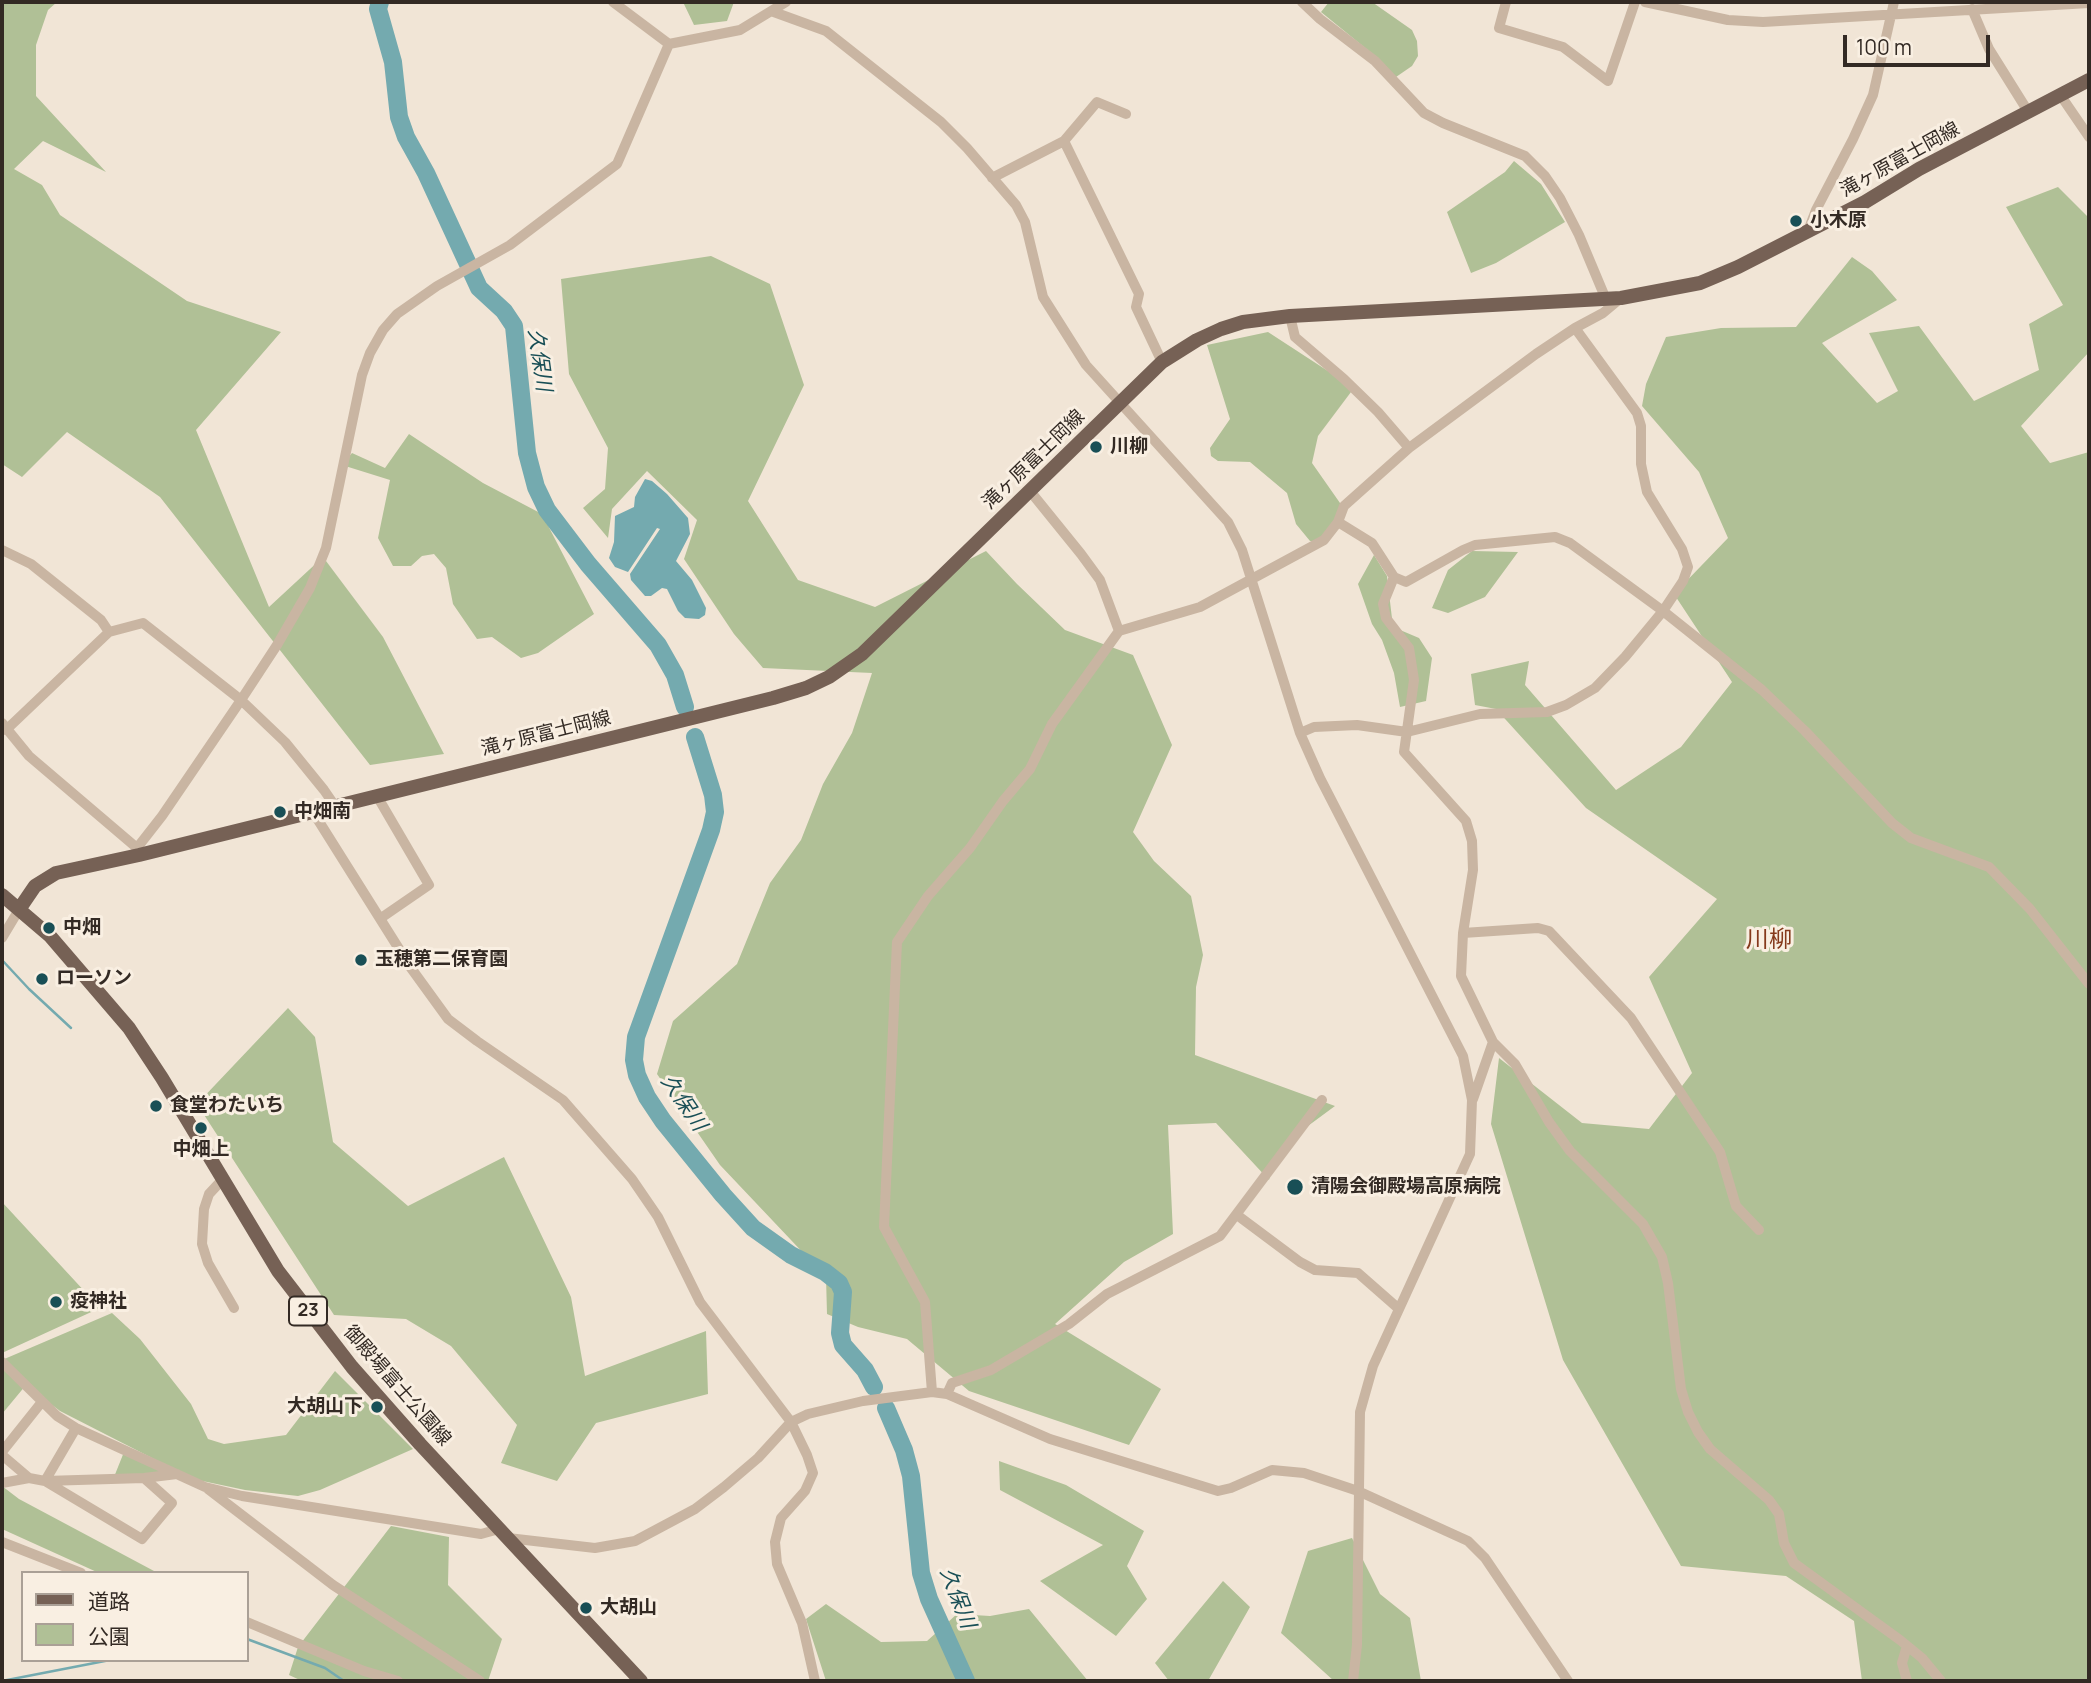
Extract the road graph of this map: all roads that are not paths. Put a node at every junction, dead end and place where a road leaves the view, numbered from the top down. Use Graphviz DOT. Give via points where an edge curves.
graph roads {
  1 [pos="613,2"];
  2 [pos="786,2"];
  3 [pos="1302,2"];
  4 [pos="1506,2"];
  5 [pos="1635,2"];
  6 [pos="1645,2"];
  7 [pos="1868,2"];
  8 [pos="2089,3"];
  9 [pos="1893,8"];
  10 [pos="1972,9"];
  11 [pos="771,11"];
  12 [pos="1872,15"];
  13 [pos="669,44"];
  14 [pos="2089,80"];
  15 [pos="2061,96"];
  16 [pos="2029,113"];
  17 [pos="1126,114"];
  18 [pos="2089,137"];
  19 [pos="1064,141"];
  20 [pos="992,178"];
  21 [pos="1808,231"];
  22 [pos="1605,297"];
  23 [pos="1621,298"];
  24 [pos="1290,316"];
  25 [pos="1575,328"];
  26 [pos="1163,362"];
  27 [pos="1121,403"];
  28 [pos="1409,448"];
  29 [pos="1030,491"];
  30 [pos="1338,522"];
  31 [pos="2,550"];
  32 [pos="1394,577"];
  33 [pos="1252,581"];
  34 [pos="1663,611"];
  35 [pos="1119,631"];
  36 [pos="109,632"];
  37 [pos="241,700"];
  38 [pos="4,727"];
  39 [pos="1407,732"];
  40 [pos="1300,733"];
  41 [pos="377,796"];
  42 [pos="335,807"];
  43 [pos="313,812"];
  44 [pos="138,851"];
  45 [pos="2,895"];
  46 [pos="20,908"];
  47 [pos="381,918"];
  48 [pos="1463,933"];
  49 [pos="2,938"];
  50 [pos="2089,985"];
  51 [pos="1493,1042"];
  52 [pos="1322,1100"];
  53 [pos="1472,1100"];
  54 [pos="222,1180"];
  55 [pos="1237,1215"];
  56 [pos="1759,1230"];
  57 [pos="234,1308"];
  58 [pos="1399,1309"];
  59 [pos="2,1362"];
  60 [pos="932,1392"];
  61 [pos="947,1394"];
  62 [pos="41,1403"];
  63 [pos="791,1422"];
  64 [pos="76,1428"];
  65 [pos="2,1454"];
  66 [pos="177,1474"];
  67 [pos="29,1478"];
  68 [pos="144,1478"];
  69 [pos="45,1481"];
  70 [pos="2,1483"];
  71 [pos="205,1487"];
  72 [pos="1358,1491"];
  73 [pos="504,1534"];
  74 [pos="2,1542"];
  75 [pos="76,1571"];
  76 [pos="248,1622"];
  77 [pos="1907,1646"];
  78 [pos="398,1681"];
  79 [pos="480,1681"];
  80 [pos="641,1681"];
  81 [pos="814,1681"];
  82 [pos="1353,1681"];
  83 [pos="1568,1681"];
  84 [pos="1907,1681"];
  85 [pos="1941,1681"];
  1 -- 13 [label="street"];
  2 -- 11 [label="street"];
  3 -- 22 [label="street" via="1375,61 1424,113 1525,156 1560,198"];
  4 -- 5 [label="street" via="1499,28 1563,47 1608,81"];
  6 -- 12 [label="street" via="1728,20"];
  7 -- 12 [label="street"];
  8 -- 10 [label="street"];
  9 -- 10 [label="street"];
  9 -- 12 [label="street"];
  9 -- 21 [label="street" via="1873,95"];
  10 -- 16 [label="street" via="1989,48"];
  11 -- 13 [label="street" via="740,30"];
  11 -- 20 [label="street" via="826,31 846,46 941,122"];
  13 -- 37 [label="street" via="617,164 510,245 397,313 383,330 370,353 356,400 326,548 310,588"];
  14 -- 15 [label="main road, 滝ヶ原富士岡線"];
  15 -- 16 [label="main road, 滝ヶ原富士岡線"];
  15 -- 18 [label="street"];
  16 -- 21 [label="main road, 滝ヶ原富士岡線"];
  17 -- 19 [label="street" via="1097,102"];
  19 -- 20 [label="street"];
  19 -- 26 [label="street" via="1139,294 1136,307"];
  20 -- 27 [label="street" via="1025,222 1049,310 1086,365"];
  21 -- 23 [label="main road, 滝ヶ原富士岡線" via="1700,282"];
  22 -- 23 [label="main road, 滝ヶ原富士岡線"];
  22 -- 24 [label="main road, 滝ヶ原富士岡線"];
  23 -- 25 [label="street"];
  24 -- 26 [label="main road, 滝ヶ原富士岡線" via="1221,329"];
  24 -- 28 [label="street" via="1295,337 1362,396"];
  25 -- 28 [label="street"];
  25 -- 34 [label="street" via="1637,413 1647,492 1688,567"];
  26 -- 27 [label="main road, 滝ヶ原富士岡線"];
  27 -- 29 [label="main road, 滝ヶ原富士岡線"];
  27 -- 33 [label="street" via="1228,522"];
  28 -- 30 [label="street" via="1343,506"];
  29 -- 35 [label="street" via="1100,580"];
  29 -- 41 [label="main road, 滝ヶ原富士岡線" via="863,654 817,683 773,698"];
  30 -- 32 [label="street" via="1372,543"];
  30 -- 33 [label="street" via="1324,540"];
  31 -- 36 [label="street" via="31,564 101,620"];
  32 -- 34 [label="street" via="1406,582 1475,545 1555,537 1570,543"];
  32 -- 39 [label="street" via="1383,604 1386,618 1409,648 1414,680"];
  33 -- 35 [label="street" via="1200,607"];
  33 -- 40 [label="street"];
  34 -- 39 [label="street" via="1595,688 1566,705 1547,712 1480,714"];
  34 -- 50 [label="street" via="1762,690 1911,838 1989,867"];
  35 -- 60 [label="street" via="1052,724 1030,769 897,942 884,1227 925,1302"];
  36 -- 37 [label="street" via="144,624"];
  36 -- 38 [label="street"];
  37 -- 42 [label="street" via="285,742"];
  37 -- 44 [label="street"];
  38 -- 44 [label="street" via="29,756"];
  39 -- 40 [label="street" via="1357,725 1314,727"];
  39 -- 48 [label="street" via="1404,752 1466,821 1472,841 1473,870"];
  40 -- 53 [label="street" via="1463,1056"];
  41 -- 42 [label="main road, 滝ヶ原富士岡線"];
  41 -- 47 [label="street" via="429,885"];
  42 -- 43 [label="main road, 滝ヶ原富士岡線"];
  43 -- 44 [label="main road, 滝ヶ原富士岡線"];
  43 -- 47 [label="street"];
  44 -- 46 [label="main road, 滝ヶ原富士岡線" via="56,873 35,886"];
  45 -- 46 [label="main road, 御殿場富士公園線 / 23"];
  46 -- 49 [label="street"];
  46 -- 54 [label="main road, 御殿場富士公園線 / 23" via="129,1028"];
  47 -- 63 [label="street" via="448,1018 563,1100 617,1161 649,1201 700,1302"];
  48 -- 51 [label="street" via="1461,976"];
  48 -- 56 [label="street" via="1549,930 1631,1018 1720,1152 1736,1206"];
  51 -- 53 [label="street"];
  51 -- 77 [label="street" via="1515,1064 1570,1151 1643,1224 1662,1257 1681,1389 1698,1432 1710,1449 1769,1500 1779,1514 1784,1543 1794,1563"];
  52 -- 55 [label="street"];
  53 -- 58 [label="street" via="1470,1154"];
  54 -- 57 [label="street" via="209,1194 204,1209 202,1244"];
  54 -- 73 [label="main road, 御殿場富士公園線 / 23" via="278,1271 315,1320 375,1394"];
  55 -- 58 [label="street" via="1315,1270 1357,1273"];
  55 -- 61 [label="street" via="1220,1236 1107,1294 1069,1324 991,1370 952,1383"];
  58 -- 72 [label="street" via="1373,1366 1360,1412"];
  59 -- 62 [label="street"];
  60 -- 61 [label="street"];
  60 -- 63 [label="street" via="863,1401"];
  61 -- 72 [label="street" via="1050,1438 1217,1491 1272,1470 1304,1473"];
  62 -- 64 [label="street"];
  62 -- 65 [label="street"];
  63 -- 73 [label="street" via="724,1487 695,1509 635,1541 595,1548"];
  63 -- 81 [label="street" via="813,1473 805,1491 781,1518 775,1542 777,1564 802,1623"];
  64 -- 66 [label="street"];
  64 -- 69 [label="street"];
  65 -- 67 [label="street"];
  66 -- 68 [label="street"];
  66 -- 71 [label="street"];
  67 -- 69 [label="street"];
  67 -- 70 [label="street"];
  68 -- 69 [label="street"];
  68 -- 69 [label="street" via="172,1503 142,1539"];
  71 -- 73 [label="street" via="481,1534"];
  71 -- 79 [label="street" via="333,1585"];
  72 -- 82 [label="street"];
  72 -- 83 [label="street" via="1468,1541 1485,1558"];
  73 -- 80 [label="main road, 御殿場富士公園線 / 23"];
  74 -- 75 [label="street"];
  76 -- 78 [label="street"];
  77 -- 84 [label="street" via="1902,1663"];
  77 -- 85 [label="street"];
}
